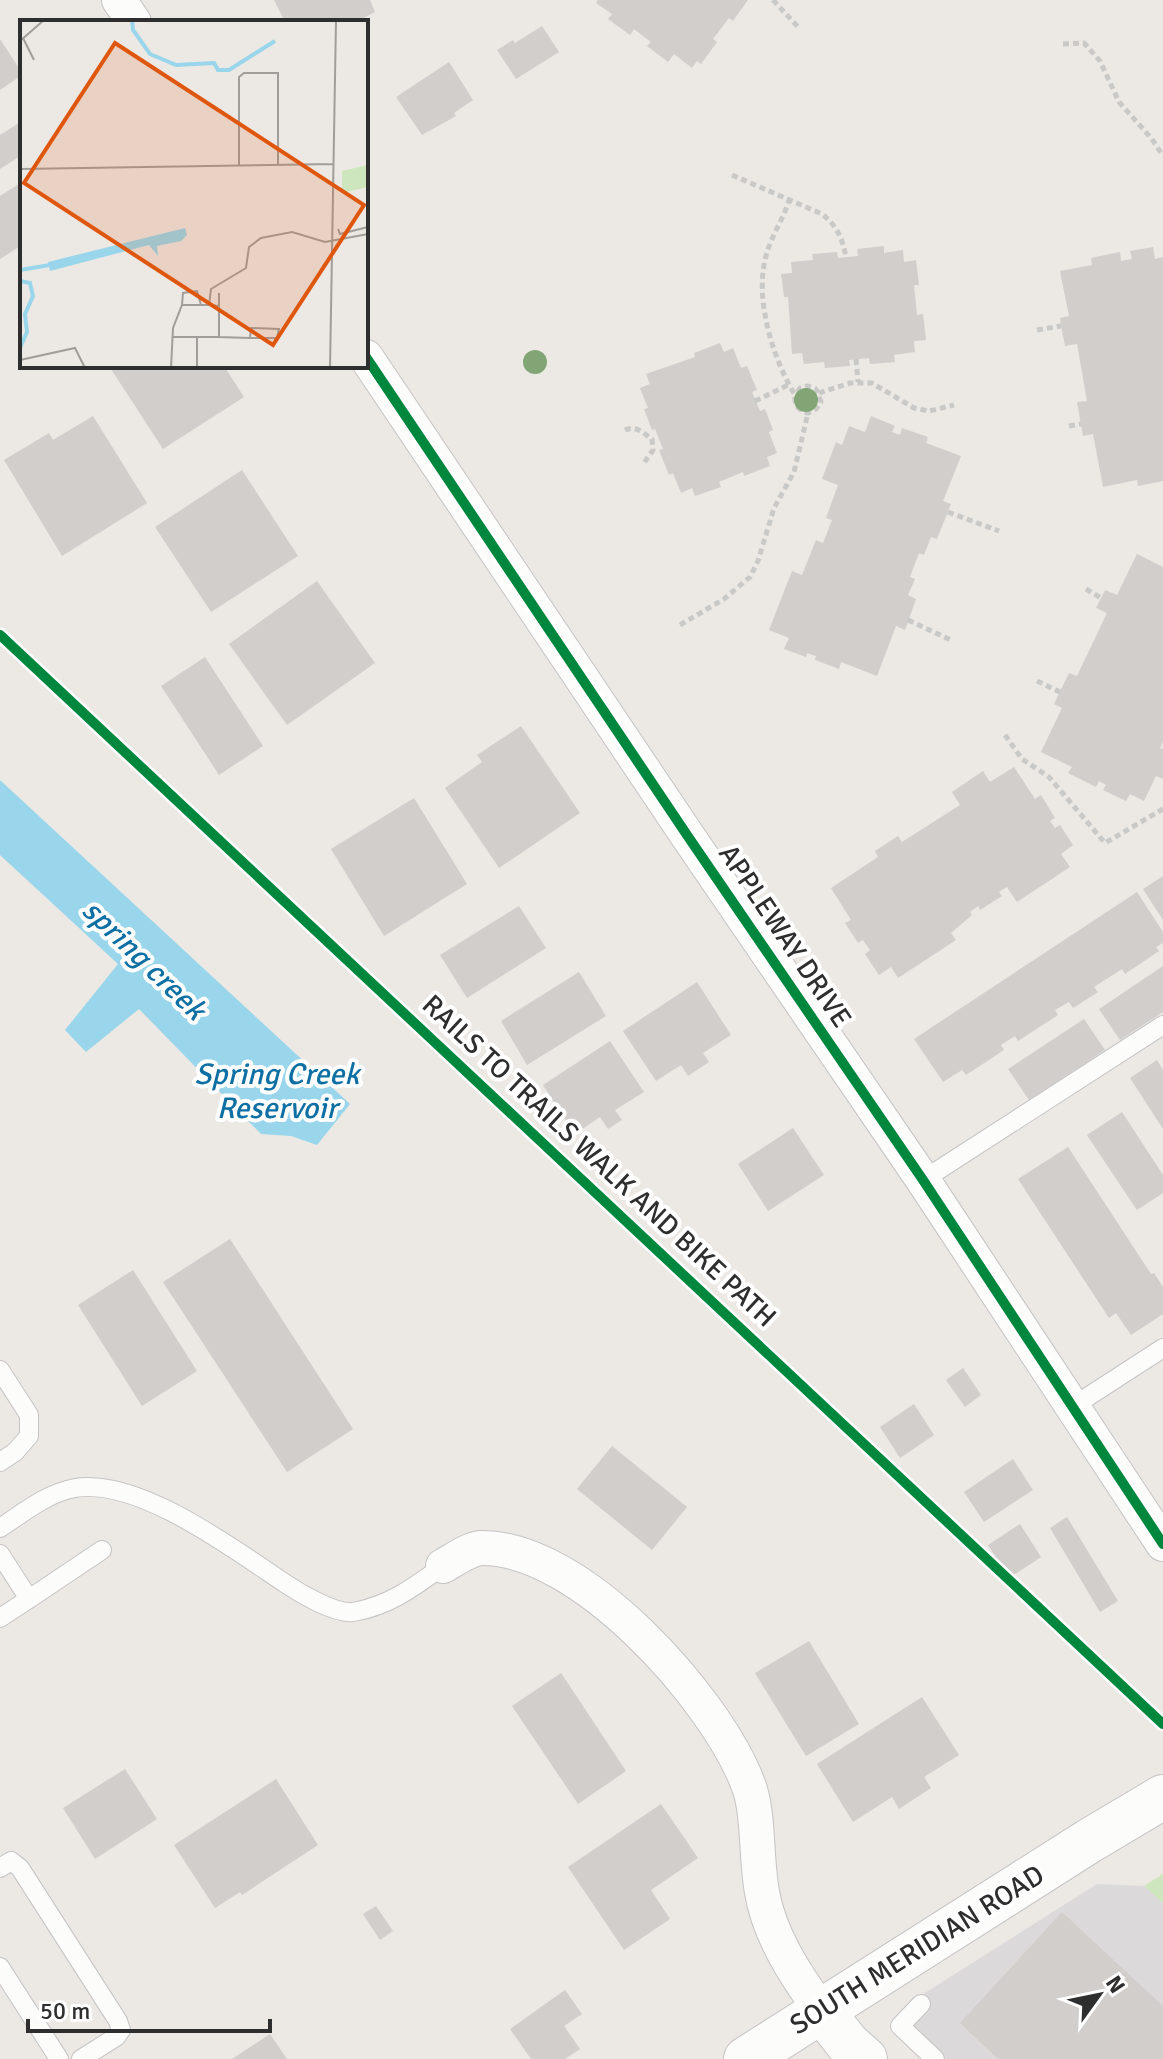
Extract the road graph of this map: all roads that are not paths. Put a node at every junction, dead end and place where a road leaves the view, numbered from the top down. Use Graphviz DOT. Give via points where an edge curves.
graph roads {
  1 [pos="119,0"];
  2 [pos="133,20"];
  3 [pos="368,360"];
  4 [pos="1163,1025"];
  5 [pos="923,1180"];
  6 [pos="1163,1348"];
  7 [pos="0,1370"];
  8 [pos="1072,1407"];
  9 [pos="0,1462"];
  10 [pos="0,1528"];
  11 [pos="1163,1544"];
  12 [pos="102,1550"];
  13 [pos="0,1554"];
  14 [pos="443,1566"];
  15 [pos="29,1599"];
  16 [pos="0,1618"];
  17 [pos="1163,1797"];
  18 [pos="0,1868"];
  19 [pos="0,1967"];
  20 [pos="921,2004"];
  21 [pos="821,2010"];
  22 [pos="59,2059"];
  23 [pos="81,2059"];
  24 [pos="746,2059"];
  25 [pos="865,2059"];
  26 [pos="935,2059"];
  1 -- 2 [label="street"];
  3 -- 5 [label="street, APPLEWAY DRIVE"];
  4 -- 5 [label="lane"];
  5 -- 8 [label="street, APPLEWAY DRIVE"];
  6 -- 8 [label="lane"];
  7 -- 9 [label="lane" via="29,1415 29,1436"];
  8 -- 11 [label="street, APPLEWAY DRIVE"];
  10 -- 14 [label="lane" via="52,1495 76,1488 141,1497 216,1537 306,1597 349,1613 396,1600"];
  12 -- 15 [label="lane"];
  13 -- 15 [label="lane"];
  14 -- 21 [label="street" via="478,1548 539,1562 578,1582 614,1610 694,1691 731,1746 750,1787 762,1895 796,1975"];
  15 -- 16 [label="lane"];
  17 -- 21 [label="street, SOUTH MERIDIAN ROAD"];
  18 -- 23 [label="lane" via="11,1861 20,1868 118,2021 121,2030 116,2037"];
  19 -- 22 [label="lane"];
  20 -- 26 [label="lane" via="900,2026"];
  21 -- 24 [label="street, SOUTH MERIDIAN ROAD"];
  21 -- 25 [label="street"];
}
